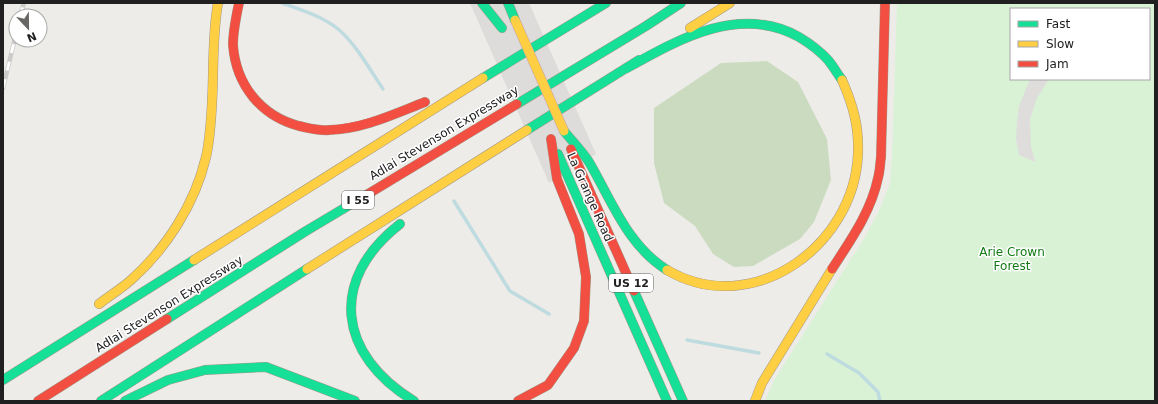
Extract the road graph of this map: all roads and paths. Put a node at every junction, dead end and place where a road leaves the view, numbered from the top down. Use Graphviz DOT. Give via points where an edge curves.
graph roads {
  1 [pos="218,3"];
  2 [pos="239,3"];
  3 [pos="482,3"];
  4 [pos="491,3"];
  5 [pos="508,3"];
  6 [pos="511,3"];
  7 [pos="606,3"];
  8 [pos="681,3"];
  9 [pos="730,3"];
  10 [pos="885,3"];
  11 [pos="580,8"];
  12 [pos="515,20"];
  13 [pos="557,33"];
  14 [pos="512,49"];
  15 [pos="627,68"];
  16 [pos="521,70"];
  17 [pos="482,79"];
  18 [pos="527,83"];
  19 [pos="564,131"];
  20 [pos="552,139"];
  21 [pos="493,151"];
  22 [pos="419,209"];
  23 [pos="406,219"];
  24 [pos="92,308"];
  25 [pos="48,341"];
  26 [pos="3,374"];
  27 [pos="3,380"];
  28 [pos="38,401"];
  29 [pos="101,401"];
  30 [pos="125,401"];
  31 [pos="355,401"];
  32 [pos="414,401"];
  33 [pos="518,401"];
  34 [pos="667,401"];
  35 [pos="683,401"];
  36 [pos="755,401"];
  1 -- 24 [label="main road" via="214,23 211,117 206,158 197,184 160,250 130,280"];
  2 -- 17 [label="main road" via="232,31 235,63 240,77 256,101 282,122 331,130 357,127 387,118"];
  3 -- 4 [label="main road" via="504,32"];
  5 -- 12 [label="main road, La Grange Road / US 12"];
  6 -- 12 [label="main road"];
  7 -- 13 [label="main road, Adlai Stevenson Expressway"];
  8 -- 28 [label="main road, Adlai Stevenson Expressway / I 55" via="306,231"];
  9 -- 15 [label="main road"];
  10 -- 36 [label="main road" via="881,158 878,179 860,224 762,383"];
  11 -- 13 [label="main road"];
  12 -- 19 [label="main road, La Grange Road / US 12, bridge"];
  13 -- 17 [label="main road, Adlai Stevenson Expressway"];
  14 -- 16 [label="main road"];
  15 -- 19 [label="main road" via="692,35 727,25 771,25 803,37 819,50 835,69 847,92 856,120 858,155 851,188 840,216 831,230 794,266 760,282 735,286 710,285 683,278 665,270 638,248 625,231 587,160"];
  15 -- 21 [label="main road"];
  17 -- 27 [label="main road, Adlai Stevenson Expressway"];
  18 -- 20 [label="main road, La Grange Road / US 12"];
  19 -- 35 [label="main road, La Grange Road / US 12"];
  20 -- 33 [label="main road" via="557,179 579,234 586,277 584,321 574,348 558,372 548,384"];
  20 -- 34 [label="main road, La Grange Road / US 12"];
  21 -- 22 [label="main road"];
  21 -- 29 [label="main road"];
  23 -- 32 [label="main road" via="382,238 363,265 352,294 352,318 357,338 368,362 388,384"];
  25 -- 26 [label="main road"];
  30 -- 31 [label="main road" via="168,380 205,370 266,367"];
}
